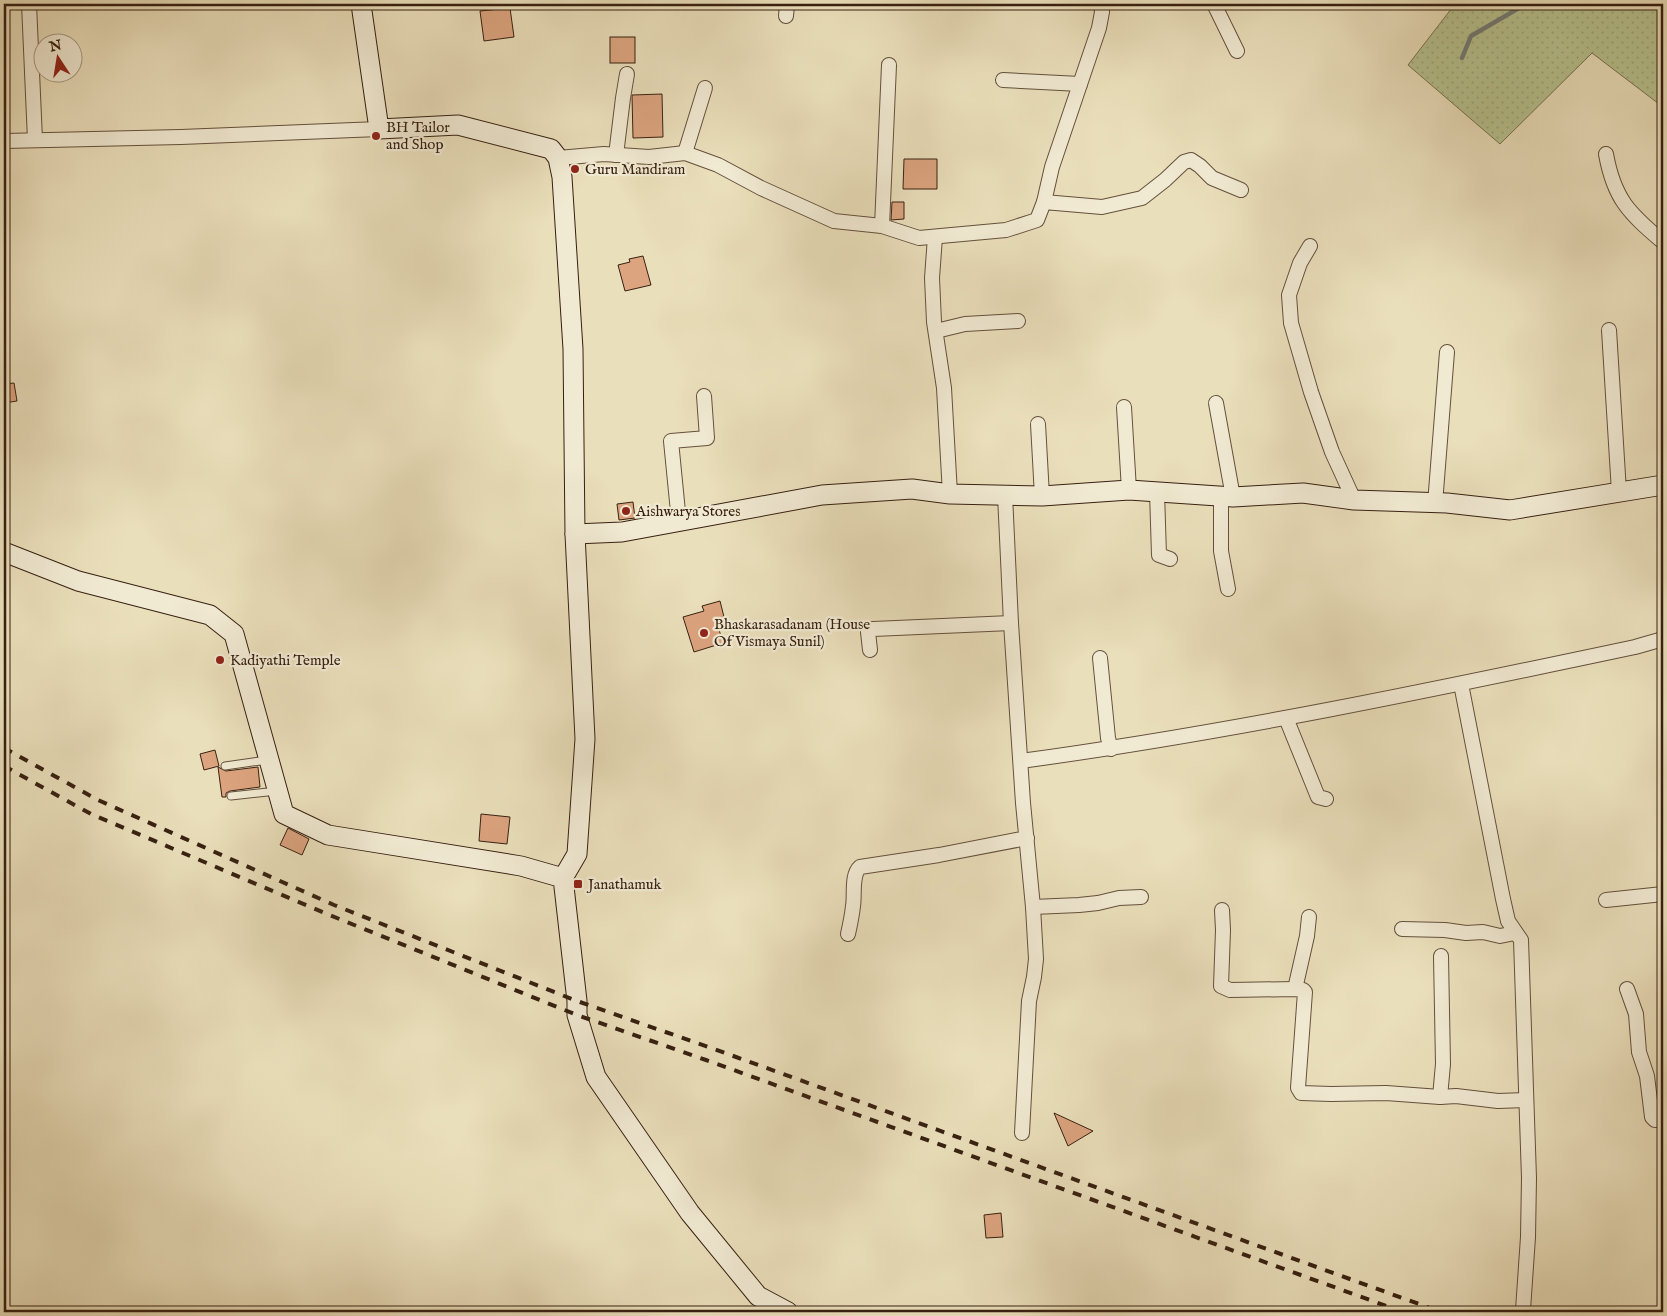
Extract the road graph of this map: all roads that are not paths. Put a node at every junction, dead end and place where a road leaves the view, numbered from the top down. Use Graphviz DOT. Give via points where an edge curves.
graph roads {
  1 [pos="29,4"];
  2 [pos="361,4"];
  3 [pos="1102,4"];
  4 [pos="1214,4"];
  5 [pos="1236,51"];
  6 [pos="889,65"];
  7 [pos="627,74"];
  8 [pos="1003,80"];
  9 [pos="1080,84"];
  10 [pos="705,88"];
  11 [pos="379,129"];
  12 [pos="35,140"];
  13 [pos="4,141"];
  14 [pos="685,153"];
  15 [pos="1606,154"];
  16 [pos="616,155"];
  17 [pos="558,158"];
  18 [pos="1241,190"];
  19 [pos="1044,202"];
  20 [pos="882,226"];
  21 [pos="935,237"];
  22 [pos="1663,242"];
  23 [pos="1310,246"];
  24 [pos="1018,321"];
  25 [pos="1609,330"];
  26 [pos="936,331"];
  27 [pos="1448,352"];
  28 [pos="704,396"];
  29 [pos="1216,403"];
  30 [pos="1124,407"];
  31 [pos="1038,424"];
  32 [pos="1663,485"];
  33 [pos="1128,490"];
  34 [pos="1157,492"];
  35 [pos="1619,492"];
  36 [pos="950,494"];
  37 [pos="1005,495"];
  38 [pos="1042,496"];
  39 [pos="1227,496"];
  40 [pos="1354,500"];
  41 [pos="1435,504"];
  42 [pos="679,522"];
  43 [pos="575,534"];
  44 [pos="4,552"];
  45 [pos="1170,559"];
  46 [pos="1228,588"];
  47 [pos="1011,623"];
  48 [pos="1663,639"];
  49 [pos="870,650"];
  50 [pos="1100,658"];
  51 [pos="1461,684"];
  52 [pos="1286,718"];
  53 [pos="1111,749"];
  54 [pos="269,760"];
  55 [pos="1021,761"];
  56 [pos="225,766"];
  57 [pos="277,791"];
  58 [pos="231,796"];
  59 [pos="1326,798"];
  60 [pos="1026,838"];
  61 [pos="563,878"];
  62 [pos="1663,894"];
  63 [pos="1141,897"];
  64 [pos="1606,900"];
  65 [pos="1033,907"];
  66 [pos="1222,910"];
  67 [pos="1309,917"];
  68 [pos="1402,930"];
  69 [pos="1515,933"];
  70 [pos="848,934"];
  71 [pos="1441,956"];
  72 [pos="1295,989"];
  73 [pos="1627,989"];
  74 [pos="1440,1097"];
  75 [pos="1526,1100"];
  76 [pos="1663,1120"];
  77 [pos="1022,1133"];
  78 [pos="1523,1310"];
  79 [pos="788,1312"];
  1 -- 12 [label="street"];
  2 -- 11 [label="main road"];
  3 -- 9 [label="street" via="1100,28"];
  4 -- 5 [label="street"];
  6 -- 20 [label="street"];
  7 -- 16 [label="street"];
  8 -- 9 [label="street"];
  9 -- 19 [label="street" via="1052,167"];
  10 -- 14 [label="street"];
  11 -- 12 [label="street"];
  11 -- 17 [label="main road" via="458,125 551,149"];
  12 -- 13 [label="street"];
  14 -- 16 [label="street" via="649,157"];
  14 -- 20 [label="street" via="718,165 834,221"];
  15 -- 22 [label="street" via="1617,193"];
  16 -- 17 [label="street"];
  17 -- 43 [label="main road" via="562,177 573,349"];
  18 -- 19 [label="street" via="1212,178 1191,160 1184,162 1142,198 1102,207"];
  19 -- 21 [label="street" via="1036,220 1006,230"];
  20 -- 21 [label="street" via="919,238"];
  21 -- 26 [label="street" via="932,278"];
  23 -- 40 [label="street" via="1300,262 1289,295 1291,322 1332,452"];
  24 -- 26 [label="street" via="975,323"];
  25 -- 35 [label="street"];
  26 -- 36 [label="street" via="944,388"];
  27 -- 41 [label="street"];
  28 -- 42 [label="street" via="707,438 671,441"];
  29 -- 39 [label="street"];
  30 -- 33 [label="street"];
  31 -- 38 [label="street"];
  32 -- 35 [label="main road"];
  33 -- 34 [label="main road"];
  33 -- 38 [label="main road"];
  34 -- 39 [label="main road"];
  34 -- 45 [label="street" via="1158,555"];
  35 -- 41 [label="main road" via="1510,510"];
  36 -- 37 [label="main road"];
  36 -- 42 [label="main road" via="912,489 822,495"];
  37 -- 38 [label="main road"];
  37 -- 47 [label="street"];
  39 -- 40 [label="main road" via="1303,493"];
  39 -- 46 [label="street" via="1221,551"];
  40 -- 41 [label="main road"];
  42 -- 43 [label="main road" via="622,532"];
  43 -- 61 [label="main road" via="585,739 577,854"];
  44 -- 54 [label="main road" via="78,582 210,615 234,634"];
  47 -- 49 [label="street" via="874,629 868,632"];
  47 -- 55 [label="street"];
  48 -- 51 [label="street"];
  50 -- 53 [label="street"];
  51 -- 52 [label="street"];
  51 -- 69 [label="street" via="1503,899 1508,921"];
  52 -- 53 [label="street"];
  52 -- 59 [label="street" via="1318,797"];
  53 -- 55 [label="street"];
  54 -- 56 [label="lane"];
  54 -- 57 [label="main road"];
  55 -- 60 [label="street"];
  57 -- 58 [label="lane"];
  57 -- 61 [label="main road" via="284,814 328,835 521,866"];
  60 -- 65 [label="street"];
  60 -- 70 [label="street" via="860,867 855,876"];
  61 -- 79 [label="main road" via="576,1015 596,1078 690,1213 758,1296"];
  62 -- 64 [label="street"];
  63 -- 65 [label="street"];
  65 -- 77 [label="street" via="1036,959 1029,1001"];
  66 -- 72 [label="street" via="1220,986 1230,990"];
  67 -- 72 [label="street"];
  68 -- 69 [label="street" via="1483,932 1500,936"];
  69 -- 75 [label="street" via="1520,940"];
  71 -- 74 [label="street"];
  72 -- 74 [label="street" via="1305,992 1298,1088 1301,1093"];
  73 -- 76 [label="street" via="1636,1014 1639,1052 1647,1076 1652,1118"];
  74 -- 75 [label="street"];
  75 -- 78 [label="street" via="1529,1207"];
}
